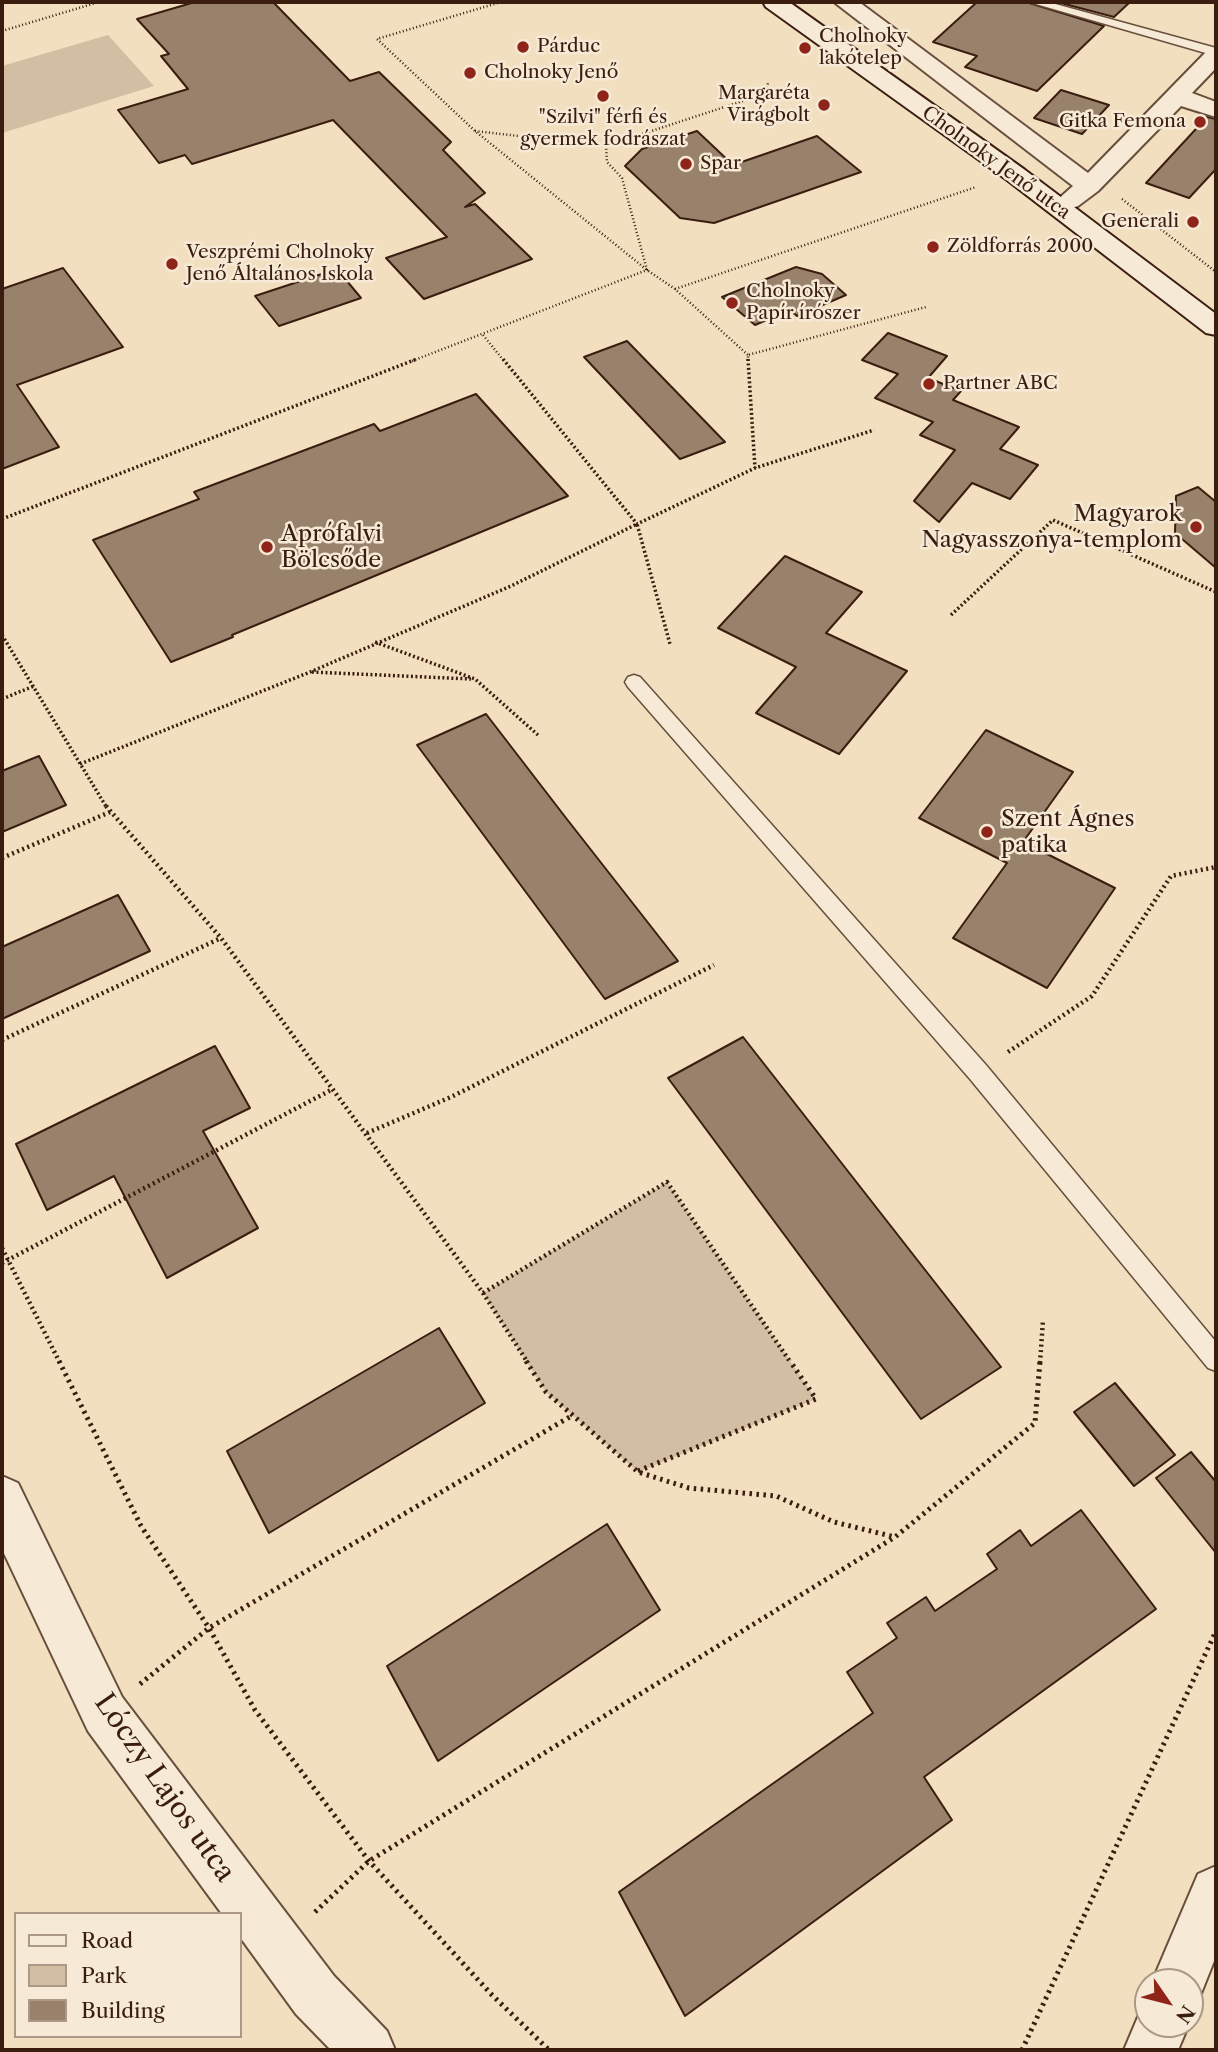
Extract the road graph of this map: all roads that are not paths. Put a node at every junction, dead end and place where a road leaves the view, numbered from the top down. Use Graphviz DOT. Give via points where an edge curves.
graph roads {
  1 [pos="774,2"];
  2 [pos="845,2"];
  3 [pos="1035,2"];
  4 [pos="1216,54"];
  5 [pos="1177,96"];
  6 [pos="1216,110"];
  7 [pos="1089,186"];
  8 [pos="1059,209"];
  9 [pos="1216,327"];
  10 [pos="634,682"];
  11 [pos="1216,1360"];
  12 [pos="2,1499"];
  13 [pos="1216,1892"];
  14 [pos="1185,1968"];
  15 [pos="368,2050"];
  1 -- 8 [label="street, Cholnoky Jenő utca"];
  2 -- 7 [label="street, Cholnoky Jenő utca"];
  3 -- 4 [label="lane"];
  4 -- 5 [label="street"];
  5 -- 6 [label="street"];
  5 -- 7 [label="street"];
  7 -- 8 [label="street"];
  8 -- 9 [label="street, Cholnoky Jenő utca"];
  10 -- 11 [label="lane" via="978,1072"];
  12 -- 15 [label="street, Lóczy Lajos utca" via="105,1714 315,1996"];
  13 -- 14 [label="street"];
}
